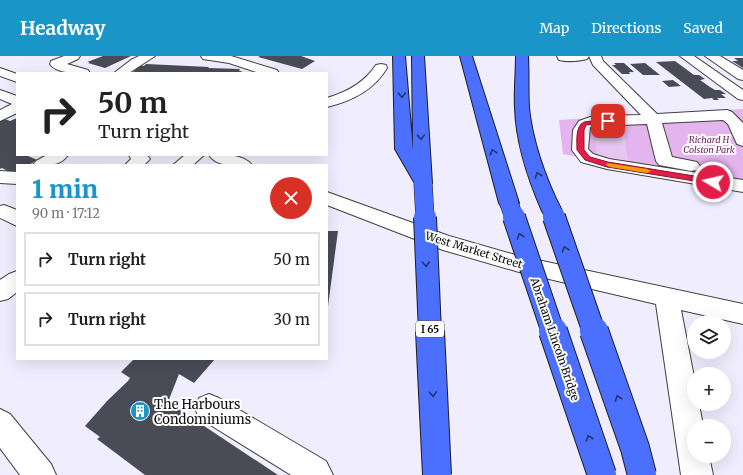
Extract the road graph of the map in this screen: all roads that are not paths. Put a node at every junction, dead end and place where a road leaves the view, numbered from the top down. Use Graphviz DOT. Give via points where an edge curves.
graph roads {
  1 [pos="74,56"];
  2 [pos="149,56"];
  3 [pos="207,56"];
  4 [pos="398,56"];
  5 [pos="418,56"];
  6 [pos="466,56"];
  7 [pos="522,56"];
  8 [pos="583,56"];
  9 [pos="595,56"];
  10 [pos="686,56"];
  11 [pos="711,56"];
  12 [pos="563,57"];
  13 [pos="382,68"];
  14 [pos="0,72"];
  15 [pos="80,72"];
  16 [pos="122,72"];
  17 [pos="269,72"];
  18 [pos="743,76"];
  19 [pos="16,78"];
  20 [pos="0,94"];
  21 [pos="743,96"];
  22 [pos="16,101"];
  23 [pos="328,103"];
  24 [pos="16,108"];
  25 [pos="0,116"];
  26 [pos="653,119"];
  27 [pos="743,141"];
  28 [pos="58,156"];
  29 [pos="138,156"];
  30 [pos="195,156"];
  31 [pos="220,156"];
  32 [pos="44,164"];
  33 [pos="135,164"];
  34 [pos="183,164"];
  35 [pos="240,164"];
  36 [pos="743,175"];
  37 [pos="0,177"];
  38 [pos="16,178"];
  39 [pos="422,183"];
  40 [pos="743,186"];
  41 [pos="328,198"];
  42 [pos="16,281"];
  43 [pos="0,292"];
  44 [pos="667,297"];
  45 [pos="743,314"];
  46 [pos="209,408"];
  47 [pos="0,424"];
  48 [pos="40,475"];
  49 [pos="317,475"];
  50 [pos="437,475"];
  51 [pos="602,475"];
  52 [pos="642,475"];
  53 [pos="697,475"];
  1 -- 15 [label="street" via="56,64"];
  2 -- 16 [label="street"];
  3 -- 17 [label="street" via="232,60"];
  4 -- 39 [label="highway, one-way" via="403,149"];
  5 -- 39 [label="highway, I 65, one-way"];
  51 -- 6 [label="highway, Abraham Lincoln Bridge, one-way, bridge" via="509,203"];
  52 -- 7 [label="highway, one-way, bridge" via="635,448 531,155 522,108"];
  8 -- 12 [label="street"];
  9 -- 26 [label="street" via="597,62"];
  10 -- 21 [label="street"];
  11 -- 18 [label="street"];
  13 -- 23 [label="street" via="370,82 358,90"];
  14 -- 19 [label="street"];
  20 -- 22 [label="street"];
  24 -- 25 [label="street"];
  26 -- 27 [label="street" via="727,115 735,122"];
  26 -- 36 [label="street" via="665,161"];
  26 -- 40 [label="street" via="593,121 584,124 581,130 580,150 587,158 607,164"];
  28 -- 32 [label="street"];
  29 -- 33 [label="street" via="141,159"];
  30 -- 34 [label="street"];
  31 -- 35 [label="street"];
  37 -- 38 [label="street"];
  39 -- 50 [label="highway, I 65, one-way, bridge"];
  41 -- 44 [label="street, West Market Street" via="442,242 519,264"];
  42 -- 43 [label="street"];
  44 -- 45 [label="street, West Market Street"];
  44 -- 53 [label="street"];
  46 -- 49 [label="street"];
  47 -- 48 [label="street"];
}
